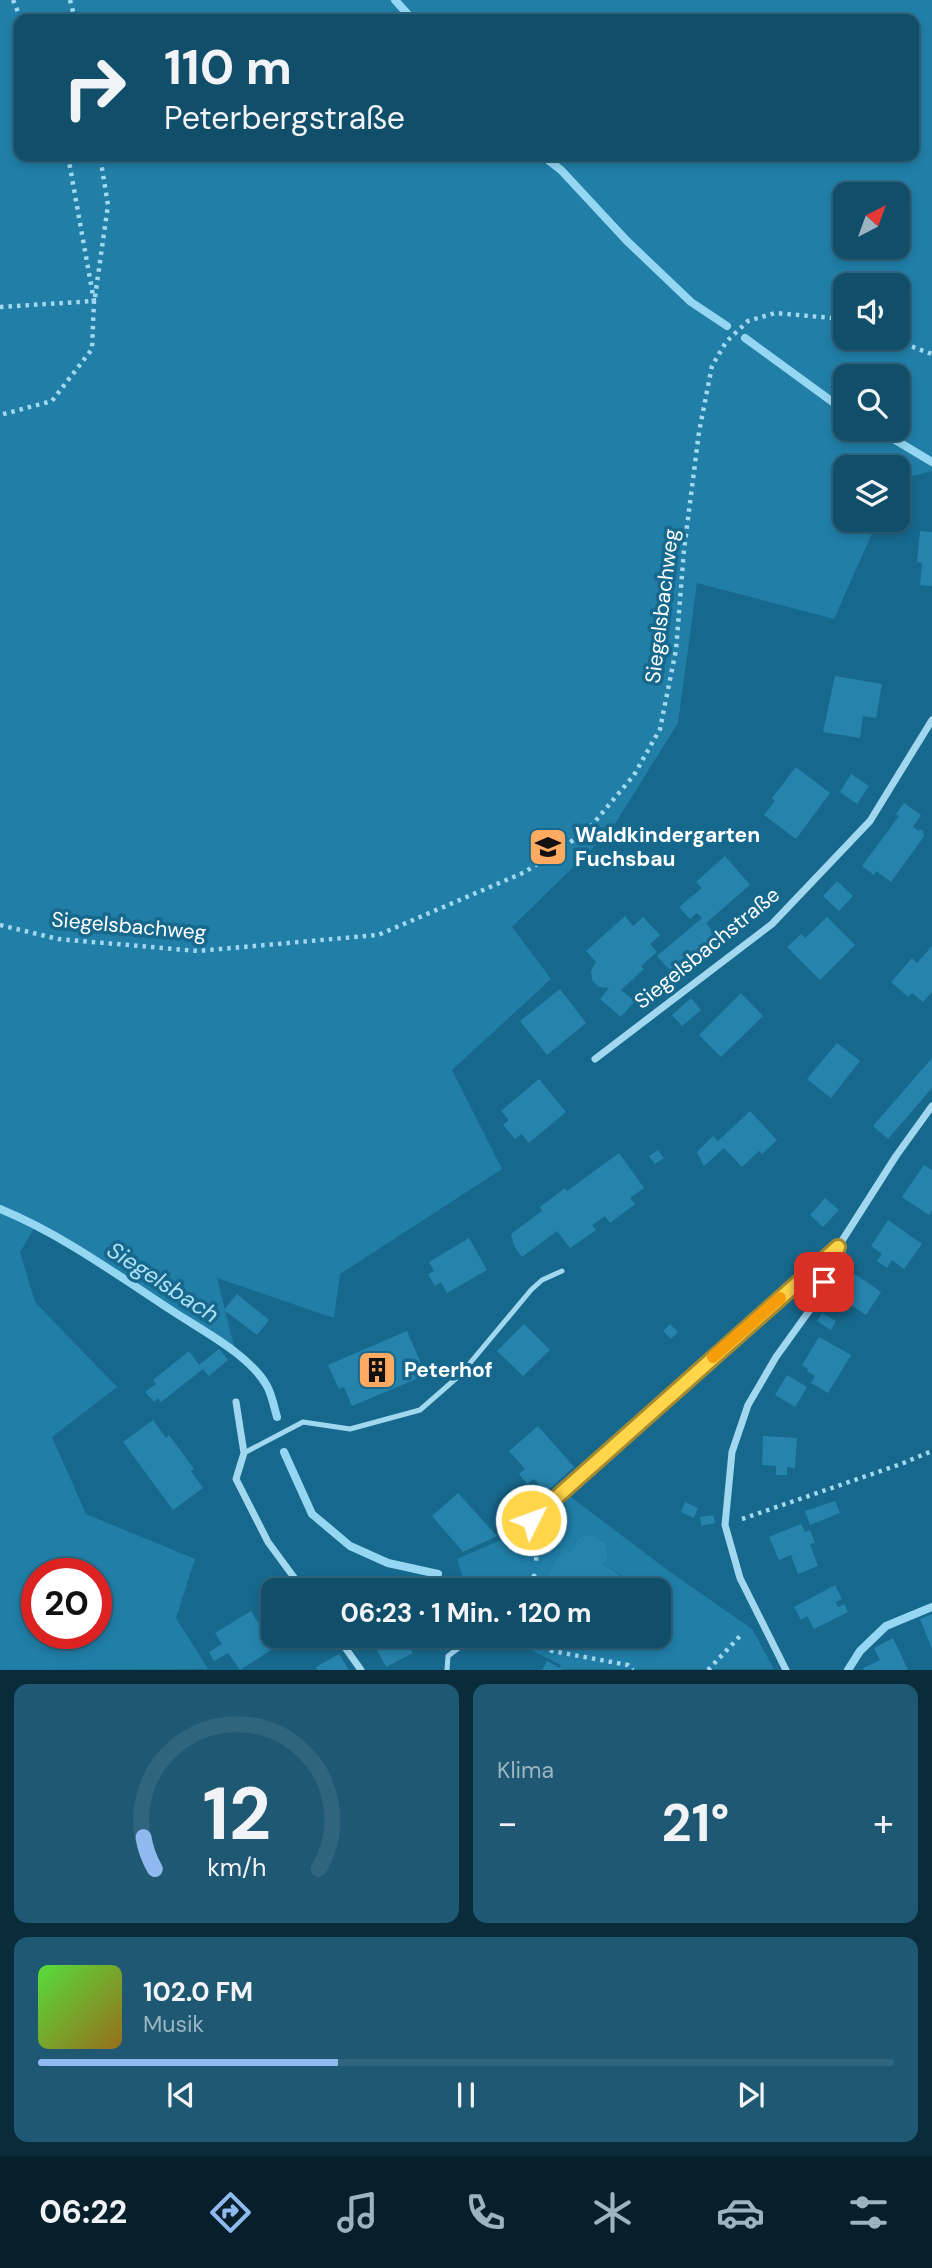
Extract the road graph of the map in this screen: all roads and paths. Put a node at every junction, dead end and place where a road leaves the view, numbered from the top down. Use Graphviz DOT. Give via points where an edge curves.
graph roads {
  1 [pos="69,161"];
  2 [pos="101,161"];
  3 [pos="94,301"];
  4 [pos="0,307"];
  5 [pos="833,318"];
  6 [pos="910,346"];
  7 [pos="932,354"];
  8 [pos="0,415"];
  9 [pos="932,720"];
  10 [pos="0,925"];
  11 [pos="595,1059"];
  12 [pos="932,1106"];
  13 [pos="838,1247"];
  14 [pos="562,1271"];
  15 [pos="236,1402"];
  16 [pos="932,1451"];
  17 [pos="244,1453"];
  18 [pos="531,1520"];
  19 [pos="724,1525"];
  20 [pos="294,1578"];
  21 [pos="741,1635"];
  22 [pos="345,1648"];
  23 [pos="459,1648"];
  24 [pos="548,1648"];
  25 [pos="361,1670"];
  26 [pos="447,1670"];
  27 [pos="633,1670"];
  28 [pos="708,1670"];
  29 [pos="786,1670"];
  1 -- 3 [label="path"];
  2 -- 3 [label="path" via="108,205"];
  3 -- 4 [label="path"];
  3 -- 8 [label="path" via="92,349 52,401"];
  5 -- 10 [label="path, Siegelsbachweg" via="775,313 748,321 726,342 712,366 685,537 676,650 660,729 634,775 587,831 525,872 378,935 198,950 58,939"];
  6 -- 7 [label="path"];
  9 -- 11 [label="street, Siegelsbachstraße" via="870,821 772,924"];
  12 -- 13 [label="street"];
  13 -- 18 [label="lane"];
  13 -- 19 [label="street" via="817,1300 748,1405 732,1452"];
  14 -- 17 [label="lane" via="531,1290 460,1376 420,1409 350,1429 303,1422"];
  15 -- 17 [label="street"];
  16 -- 19 [label="path"];
  17 -- 20 [label="street" via="236,1479 268,1542"];
  19 -- 29 [label="street" via="740,1578"];
  21 -- 28 [label="path"];
  22 -- 25 [label="street"];
  23 -- 26 [label="lane" via="448,1656"];
  24 -- 27 [label="path" via="628,1664"];
}
